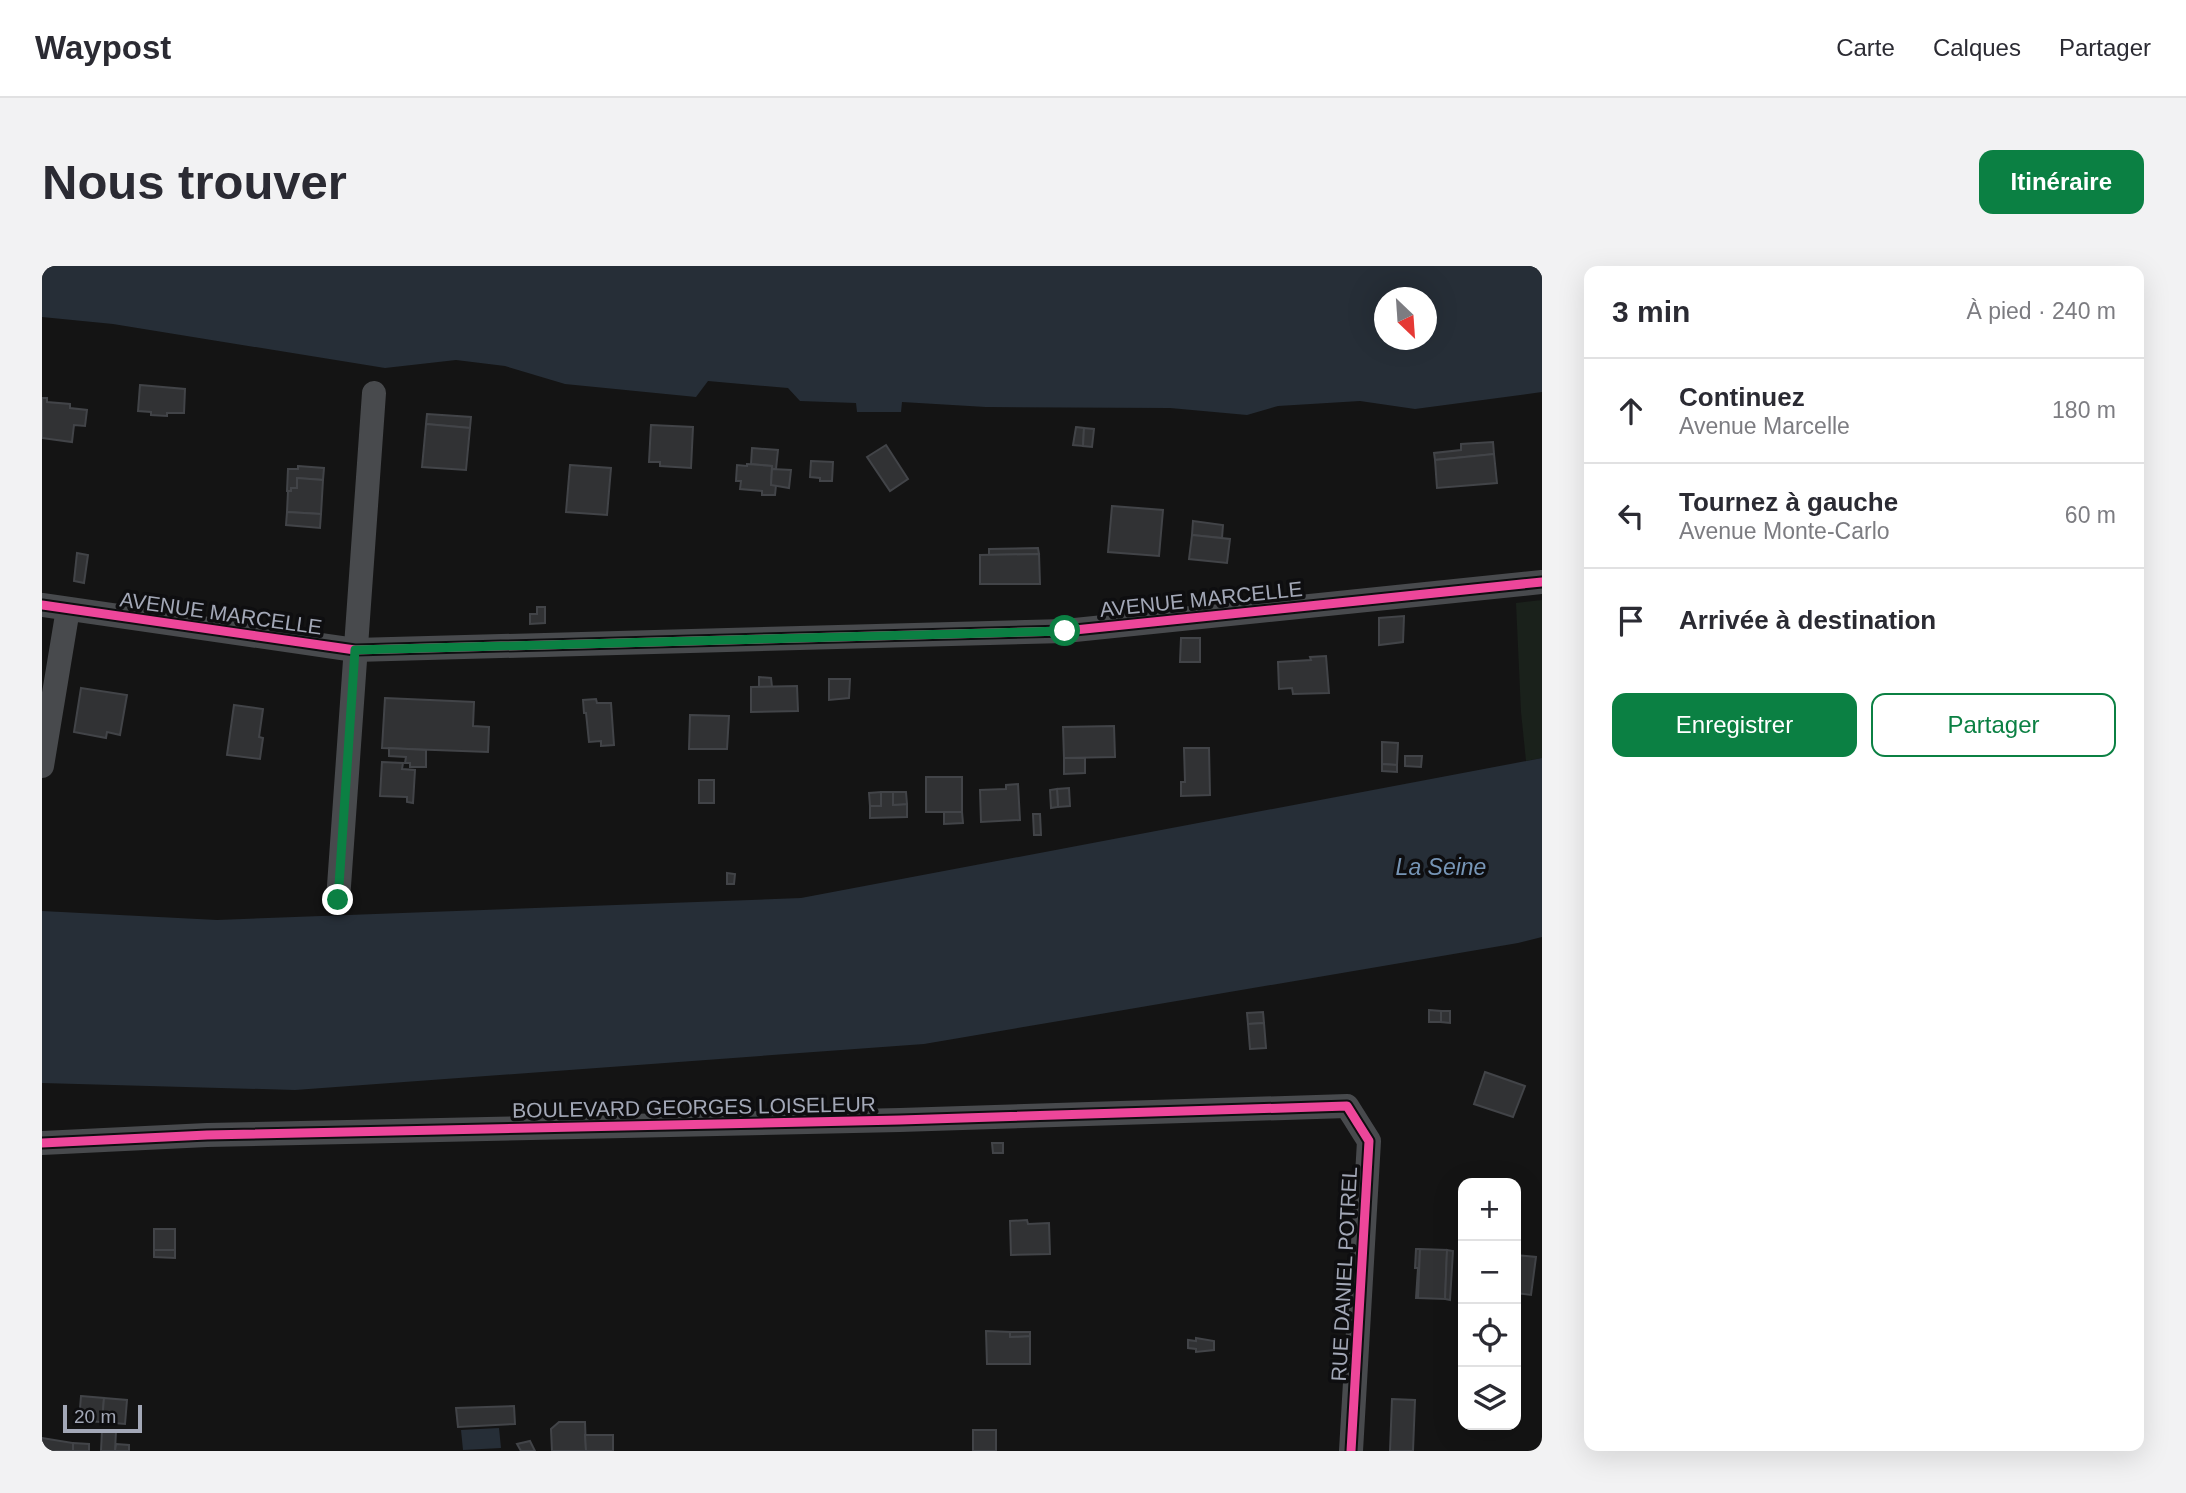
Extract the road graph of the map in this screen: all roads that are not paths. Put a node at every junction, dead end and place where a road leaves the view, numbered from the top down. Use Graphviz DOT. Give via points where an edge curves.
graph roads {
  1 [pos="374,393"];
  2 [pos="1542,582"];
  3 [pos="42,605"];
  4 [pos="68,609"];
  5 [pos="355,650"];
  6 [pos="42,766"];
  7 [pos="338,900"];
  8 [pos="1347,1106"];
  9 [pos="42,1143"];
  10 [pos="1351,1451"];
  1 -- 5 [label="street"];
  2 -- 5 [label="street, AVENUE MARCELLE" via="1065,631"];
  3 -- 4 [label="street, AVENUE MARCELLE"];
  4 -- 5 [label="street, AVENUE MARCELLE"];
  4 -- 6 [label="street"];
  5 -- 7 [label="street"];
  8 -- 9 [label="street, BOULEVARD GEORGES LOISELEUR"];
  8 -- 10 [label="street, RUE DANIEL POTREL" via="1369,1141"];
}
